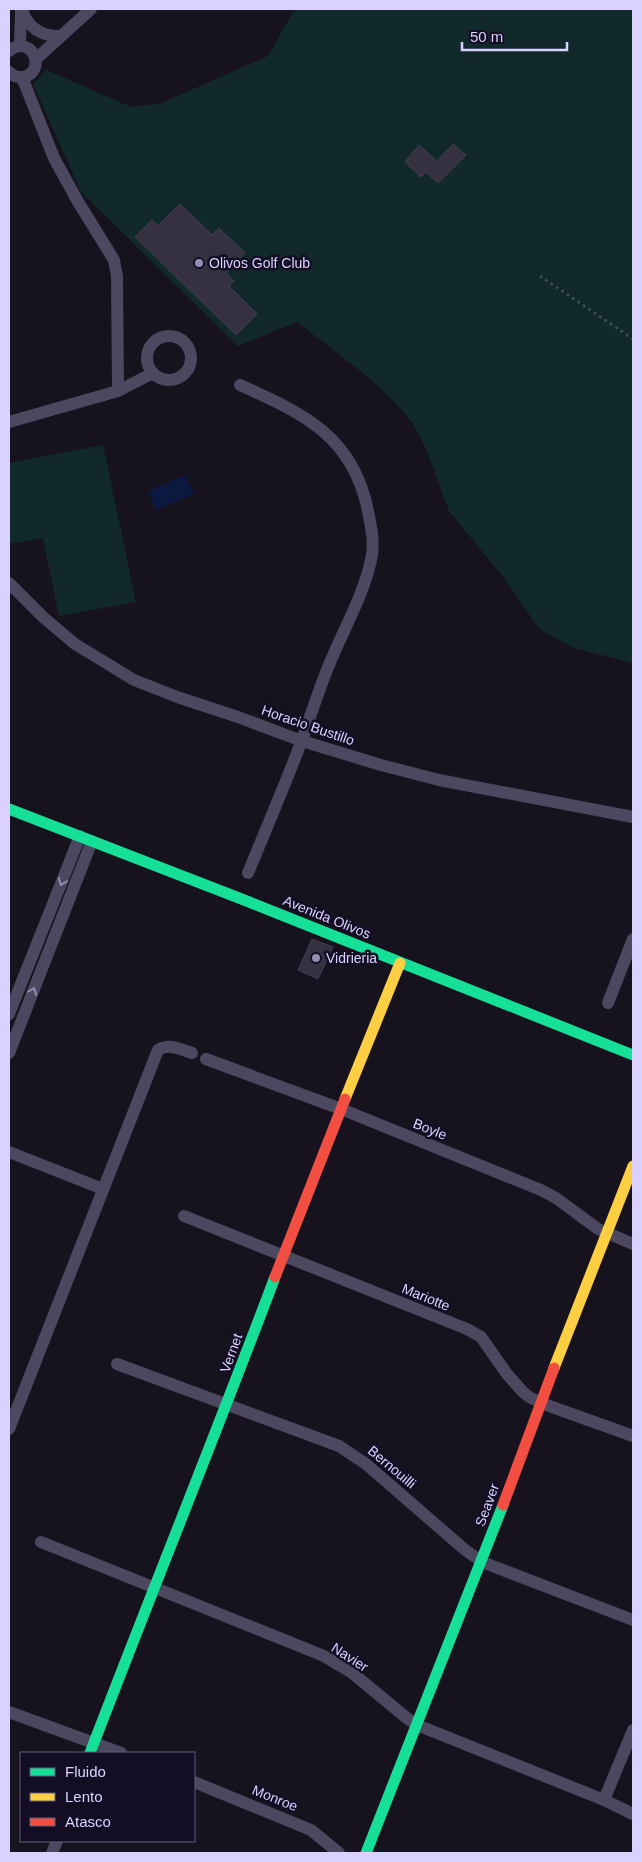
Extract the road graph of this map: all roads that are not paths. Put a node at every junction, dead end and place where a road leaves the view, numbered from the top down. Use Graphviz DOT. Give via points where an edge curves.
graph roads {
  1 [pos="22,9"];
  2 [pos="91,9"];
  3 [pos="60,36"];
  4 [pos="14,49"];
  5 [pos="36,59"];
  6 [pos="12,74"];
  7 [pos="153,373"];
  8 [pos="240,385"];
  9 [pos="118,391"];
  10 [pos="9,422"];
  11 [pos="10,586"];
  12 [pos="302,741"];
  13 [pos="9,809"];
  14 [pos="633,817"];
  15 [pos="86,838"];
  16 [pos="248,873"];
  17 [pos="633,939"];
  18 [pos="400,963"];
  19 [pos="608,1003"];
  20 [pos="10,1011"];
  21 [pos="25,1012"];
  22 [pos="9,1053"];
  23 [pos="192,1053"];
  24 [pos="633,1055"];
  25 [pos="206,1059"];
  26 [pos="341,1109"];
  27 [pos="9,1152"];
  28 [pos="633,1166"];
  29 [pos="103,1189"];
  30 [pos="184,1216"];
  31 [pos="608,1233"];
  32 [pos="633,1244"];
  33 [pos="283,1255"];
  34 [pos="117,1364"];
  35 [pos="541,1403"];
  36 [pos="227,1405"];
  37 [pos="9,1429"];
  38 [pos="633,1436"];
  39 [pos="41,1542"];
  40 [pos="482,1562"];
  41 [pos="153,1588"];
  42 [pos="633,1620"];
  43 [pos="9,1712"];
  44 [pos="417,1725"];
  45 [pos="633,1730"];
  46 [pos="92,1748"];
  47 [pos="115,1752"];
  48 [pos="195,1782"];
  49 [pos="604,1800"];
  50 [pos="633,1814"];
  51 [pos="339,1853"];
  52 [pos="366,1853"];
  1 -- 3 [label="street" via="34,30"];
  1 -- 4 [label="street"];
  2 -- 3 [label="street"];
  3 -- 5 [label="street"];
  4 -- 5 [label="street" via="30,50"];
  5 -- 6 [label="street" via="31,73"];
  6 -- 9 [label="street" via="77,200 114,260 117,276"];
  7 -- 9 [label="street"];
  8 -- 12 [label="street" via="302,416 338,446 353,465 362,485 372,531 372,557 366,579 328,666"];
  9 -- 10 [label="street"];
  11 -- 12 [label="street, Horacio Bustillo" via="75,644 134,680"];
  12 -- 14 [label="street, Horacio Bustillo" via="439,780"];
  12 -- 16 [label="street"];
  13 -- 15 [label="street, Avenida Olivos"];
  15 -- 18 [label="street, Avenida Olivos"];
  15 -- 20 [label="street, one-way"];
  21 -- 15 [label="street, one-way"];
  17 -- 19 [label="street"];
  18 -- 24 [label="street, Avenida Olivos"];
  18 -- 26 [label="street, Vernet"];
  20 -- 21 [label="street"];
  21 -- 22 [label="street"];
  23 -- 29 [label="street" via="172,1046 158,1050"];
  25 -- 26 [label="street, Boyle"];
  26 -- 31 [label="street, Boyle" via="541,1190"];
  26 -- 33 [label="street, Vernet"];
  27 -- 29 [label="street"];
  28 -- 31 [label="street, Seaver"];
  29 -- 37 [label="street"];
  30 -- 33 [label="street, Mariotte"];
  31 -- 32 [label="street, Boyle"];
  31 -- 35 [label="street, Seaver"];
  33 -- 35 [label="street, Mariotte" via="481,1337 522,1391"];
  33 -- 36 [label="street, Vernet"];
  34 -- 36 [label="street, Bernouilli"];
  35 -- 38 [label="street, Mariotte"];
  35 -- 40 [label="street, Seaver"];
  36 -- 40 [label="street, Bernouilli" via="351,1453"];
  36 -- 41 [label="street, Vernet"];
  39 -- 41 [label="street, Navier"];
  40 -- 42 [label="street, Bernouilli"];
  40 -- 44 [label="street, Seaver"];
  41 -- 44 [label="street, Navier" via="324,1656 351,1672"];
  41 -- 46 [label="street, Vernet"];
  43 -- 46 [label="street"];
  44 -- 49 [label="street, Navier"];
  44 -- 52 [label="street, Seaver"];
  45 -- 49 [label="street"];
  46 -- 47 [label="street"];
  48 -- 51 [label="street, Monroe" via="311,1830"];
  49 -- 50 [label="street, Navier"];
}
